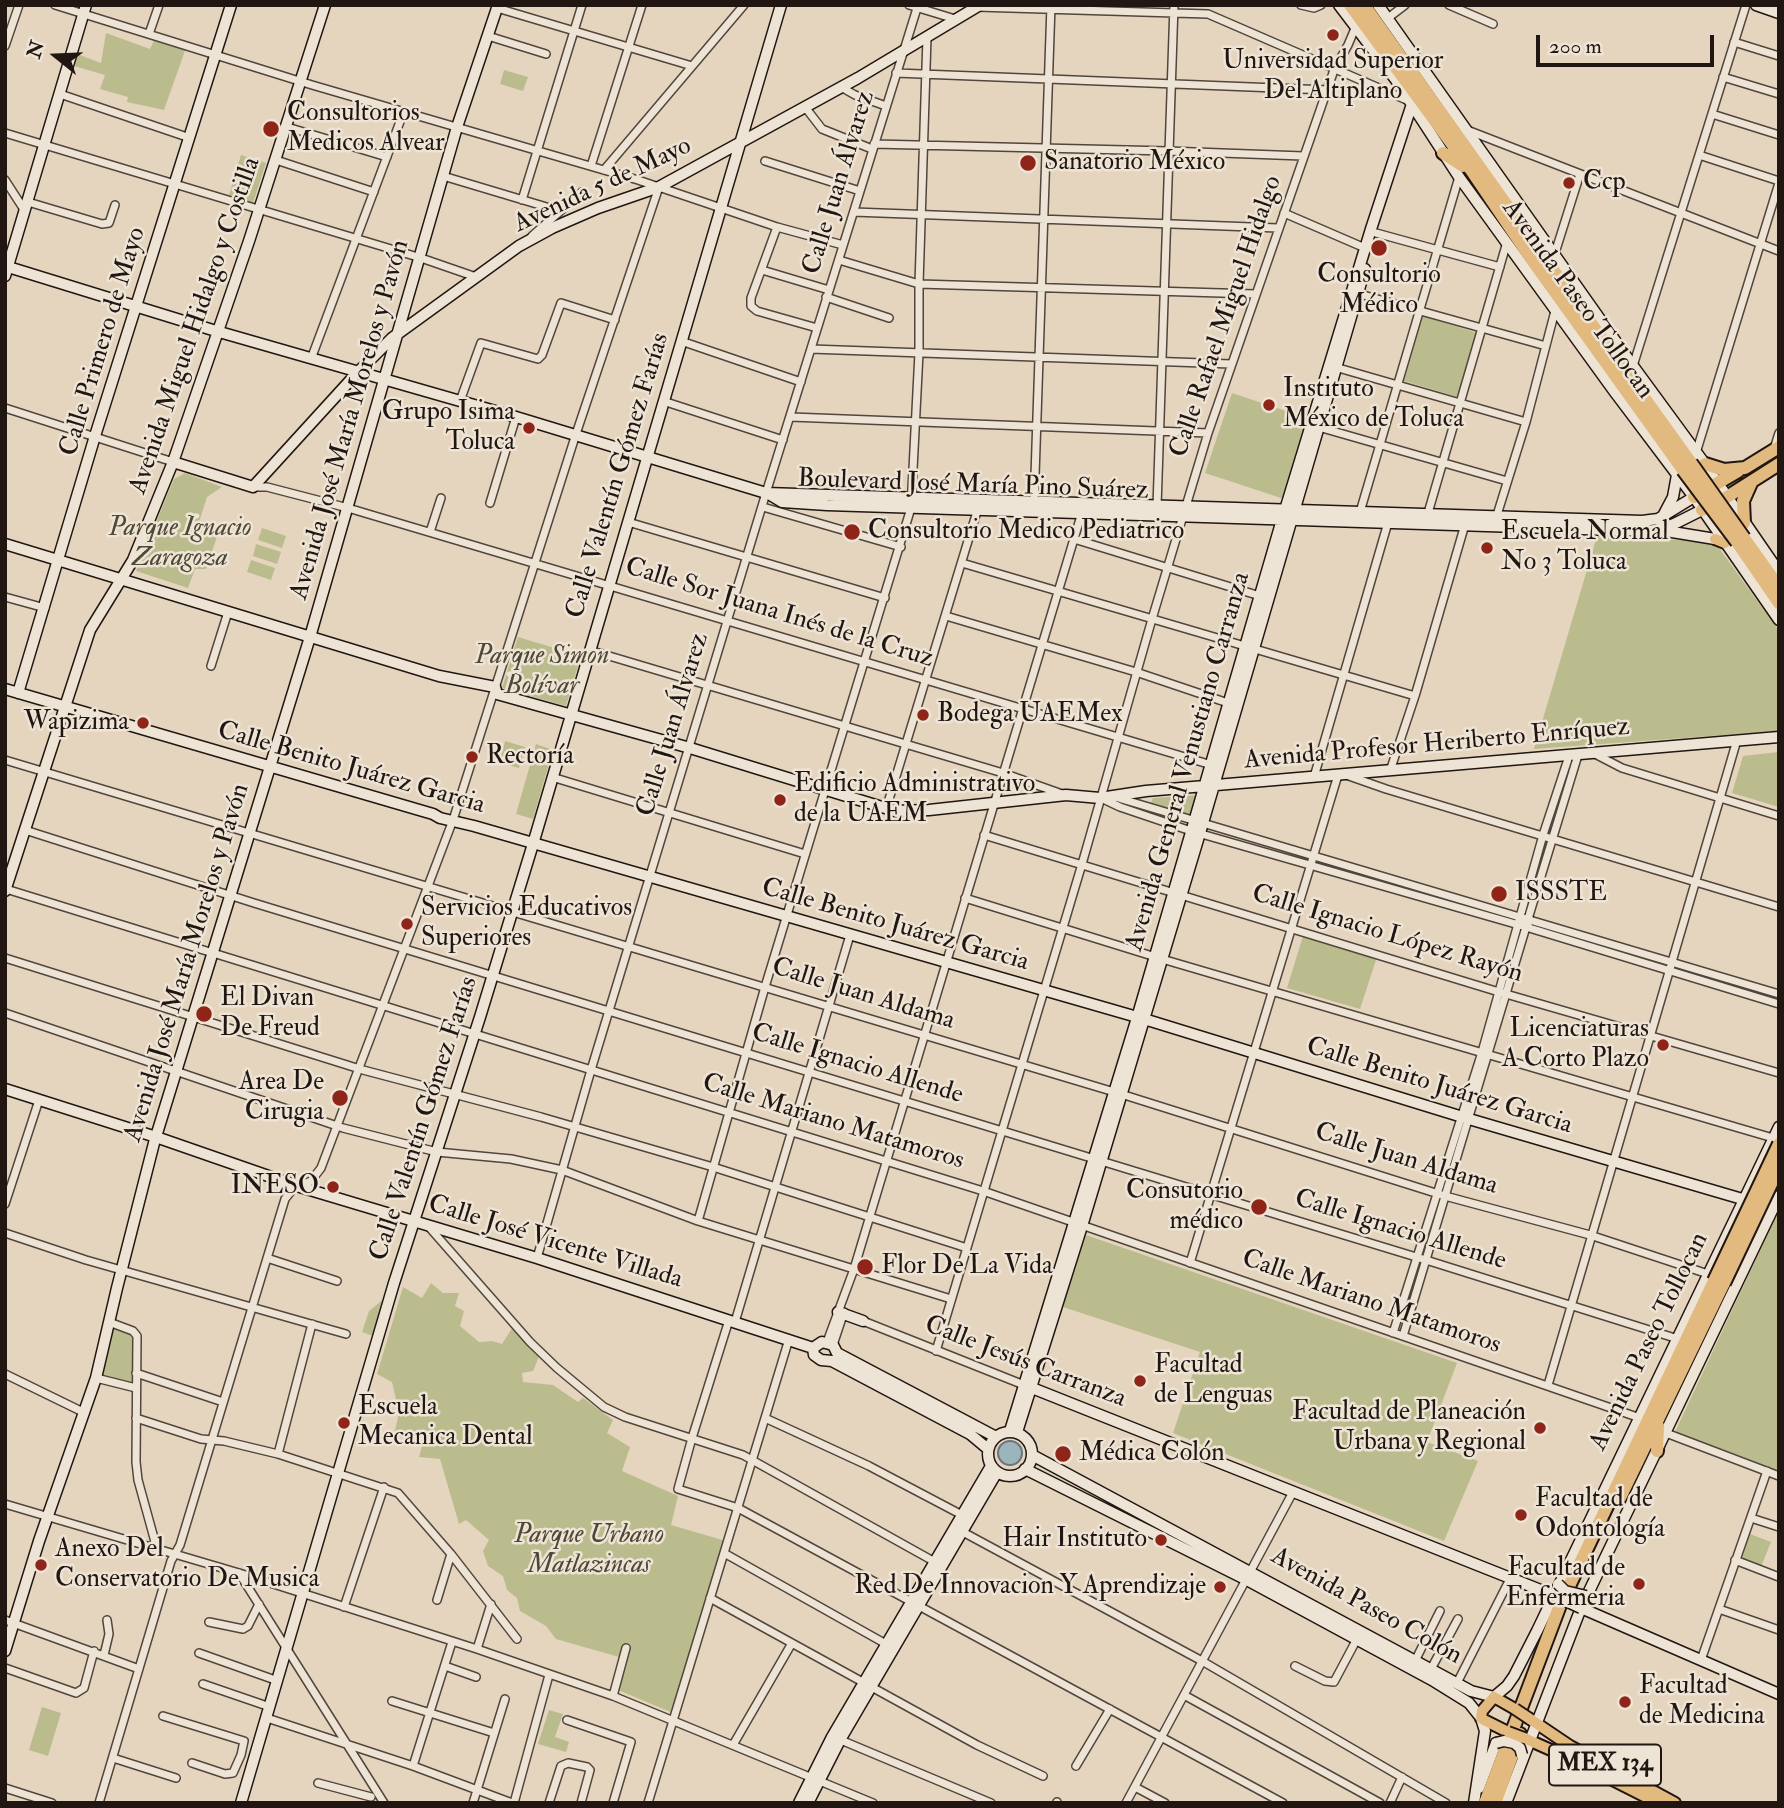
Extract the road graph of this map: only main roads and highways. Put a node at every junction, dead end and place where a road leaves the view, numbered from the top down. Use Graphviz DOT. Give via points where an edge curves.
graph roads {
  1 [pos="232,5"];
  2 [pos="326,5"];
  3 [pos="781,5"];
  4 [pos="1339,5"];
  5 [pos="1350,5"];
  6 [pos="1364,5"];
  7 [pos="1376,5"];
  8 [pos="1756,5"];
  9 [pos="498,7"];
  10 [pos="974,7"];
  11 [pos="85,9"];
  12 [pos="1779,13"];
  13 [pos="1381,19"];
  14 [pos="1371,35"];
  15 [pos="1377,55"];
  16 [pos="1411,79"];
  17 [pos="1433,83"];
  18 [pos="1412,106"];
  19 [pos="742,141"];
  20 [pos="1443,153"];
  21 [pos="1465,173"];
  22 [pos="1532,260"];
  23 [pos="1557,263"];
  24 [pos="6,270"];
  25 [pos="1534,280"];
  26 [pos="1355,293"];
  27 [pos="137,307"];
  28 [pos="219,332"];
  29 [pos="399,332"];
  30 [pos="357,373"];
  31 [pos="385,381"];
  32 [pos="1776,448"];
  33 [pos="646,458"];
  34 [pos="173,462"];
  35 [pos="1779,464"];
  36 [pos="1690,465"];
  37 [pos="1745,468"];
  38 [pos="1754,478"];
  39 [pos="1718,483"];
  40 [pos="253,487"];
  41 [pos="1694,497"];
  42 [pos="1727,497"];
  43 [pos="1083,508"];
  44 [pos="1702,510"];
  45 [pos="1184,511"];
  46 [pos="1289,514"];
  47 [pos="1662,516"];
  48 [pos="1390,517"];
  49 [pos="1742,519"];
  50 [pos="1466,520"];
  51 [pos="1656,530"];
  52 [pos="1728,539"];
  53 [pos="5,544"];
  54 [pos="59,560"];
  55 [pos="1779,572"];
  56 [pos="121,579"];
  57 [pos="1779,587"];
  58 [pos="1779,603"];
  59 [pos="1779,620"];
  60 [pos="310,637"];
  61 [pos="1250,646"];
  62 [pos="5,689"];
  63 [pos="18,693"];
  64 [pos="64,706"];
  65 [pos="570,716"];
  66 [pos="1779,737"];
  67 [pos="1215,766"];
  68 [pos="270,768"];
  69 [pos="1209,787"];
  70 [pos="533,844"];
  71 [pos="6,890"];
  72 [pos="1140,1019"];
  73 [pos="5,1089"];
  74 [pos="1779,1127"];
  75 [pos="156,1137"];
  76 [pos="1776,1141"];
  77 [pos="1779,1167"];
  78 [pos="1779,1196"];
  79 [pos="1745,1199"];
  80 [pos="1773,1208"];
  81 [pos="1734,1220"];
  82 [pos="414,1222"];
  83 [pos="1762,1233"];
  84 [pos="1715,1280"];
  85 [pos="842,1310"];
  86 [pos="863,1321"];
  87 [pos="813,1348"];
  88 [pos="832,1350"];
  89 [pos="1028,1387"];
  90 [pos="1661,1393"];
  91 [pos="1647,1404"];
  92 [pos="1659,1418"];
  93 [pos="1013,1431"];
  94 [pos="996,1437"];
  95 [pos="988,1449"];
  96 [pos="1657,1451"];
  97 [pos="1031,1455"];
  98 [pos="994,1469"];
  99 [pos="1025,1469"];
  100 [pos="1249,1576"];
  101 [pos="1558,1584"];
  102 [pos="1553,1595"];
  103 [pos="1586,1596"];
  104 [pos="914,1604"];
  105 [pos="1581,1608"];
  106 [pos="9,1621"];
  107 [pos="1359,1635"];
  108 [pos="5,1651"];
  109 [pos="868,1685"];
  110 [pos="1779,1694"];
  111 [pos="1494,1697"];
  112 [pos="1481,1718"];
  113 [pos="1533,1722"];
  114 [pos="1527,1739"];
  115 [pos="814,1778"];
  116 [pos="1478,1802"];
  117 [pos="241,1803"];
  118 [pos="799,1803"];
  119 [pos="808,1803"];
  120 [pos="1495,1803"];
  121 [pos="1504,1803"];
  122 [pos="1658,1803"];
  123 [pos="1675,1803"];
  1 -- 27 [label="main road, Calle Primero de Mayo"];
  2 -- 28 [label="main road, Avenida Miguel Hidalgo y Costilla"];
  3 -- 19 [label="main road, Calle Valentín Gómez Farías"];
  4 -- 15 [label="main road"];
  5 -- 14 [label="highway, Avenida Paseo Tollocan"];
  6 -- 13 [label="highway, Avenida Paseo Tollocan"];
  7 -- 13 [label="highway"];
  8 -- 12 [label="main road"];
  9 -- 29 [label="main road, Avenida José María Morelos y Pavón" via="457,127"];
  10 -- 19 [label="main road, Avenida 5 de Mayo"];
  11 -- 24 [label="main road"];
  13 -- 16 [label="highway, Avenida Paseo Tollocan"];
  13 -- 17 [label="main road, Avenida Paseo Tollocan"];
  14 -- 15 [label="highway"];
  14 -- 16 [label="highway, Avenida Paseo Tollocan"];
  15 -- 18 [label="main road"];
  16 -- 17 [label="highway"];
  16 -- 18 [label="highway"];
  16 -- 21 [label="highway, Avenida Paseo Tollocan"];
  16 -- 23 [label="highway, Avenida Paseo Tollocan"];
  17 -- 23 [label="main road, Avenida Paseo Tollocan"];
  18 -- 20 [label="main road"];
  18 -- 26 [label="main road, Avenida General Venustiano Carranza"];
  18 -- 26 [label="main road, Avenida General Venustiano Carranza" via="1365,248"];
  19 -- 29 [label="main road, Avenida 5 de Mayo" via="659,187 550,225"];
  19 -- 33 [label="main road, Calle Valentín Gómez Farías"];
  20 -- 21 [label="highway"];
  21 -- 22 [label="highway, Avenida Paseo Tollocan"];
  21 -- 25 [label="main road, Avenida Paseo Tollocan"];
  22 -- 25 [label="highway"];
  22 -- 36 [label="highway, Avenida Paseo Tollocan"];
  23 -- 36 [label="highway, Avenida Paseo Tollocan"];
  23 -- 36 [label="main road, Avenida Paseo Tollocan" via="1633,366"];
  24 -- 27 [label="main road, Boulevard José María Pino Suárez"];
  25 -- 36 [label="main road, Avenida Paseo Tollocan" via="1555,311"];
  26 -- 46 [label="main road, Avenida General Venustiano Carranza"];
  27 -- 28 [label="main road, Boulevard José María Pino Suárez"];
  27 -- 54 [label="main road, Calle Primero de Mayo"];
  28 -- 30 [label="main road, Boulevard José María Pino Suárez"];
  28 -- 34 [label="main road, Avenida Miguel Hidalgo y Costilla"];
  29 -- 30 [label="main road, Avenida 5 de Mayo"];
  29 -- 31 [label="main road, Avenida José María Morelos y Pavón"];
  30 -- 31 [label="main road, Boulevard José María Pino Suárez"];
  30 -- 40 [label="main road, Avenida 5 de Mayo"];
  31 -- 33 [label="main road, Boulevard José María Pino Suárez"];
  31 -- 60 [label="main road, Avenida José María Morelos y Pavón"];
  32 -- 37 [label="highway, Boulevard José María Pino Suárez"];
  33 -- 43 [label="main road, Boulevard José María Pino Suárez" via="766,493 782,502 827,499"];
  33 -- 65 [label="main road, Calle Valentín Gómez Farías"];
  34 -- 40 [label="main road, Calle Sor Juana Inés de la Cruz"];
  34 -- 56 [label="main road, Avenida Miguel Hidalgo y Costilla"];
  35 -- 38 [label="highway, Boulevard José María Pino Suárez"];
  36 -- 37 [label="highway"];
  36 -- 39 [label="main road, Avenida Paseo Tollocan"];
  36 -- 41 [label="main road, Avenida Paseo Tollocan"];
  36 -- 47 [label="main road"];
  36 -- 52 [label="highway, Avenida Paseo Tollocan, bridge"];
  37 -- 39 [label="highway, Boulevard José María Pino Suárez"];
  38 -- 42 [label="highway, Boulevard José María Pino Suárez"];
  38 -- 49 [label="highway" via="1743,500"];
  39 -- 41 [label="highway, Boulevard José María Pino Suárez"];
  39 -- 42 [label="main road, Avenida Paseo Tollocan"];
  41 -- 44 [label="main road, Avenida Paseo Tollocan"];
  41 -- 47 [label="main road, Boulevard José María Pino Suárez"];
  42 -- 44 [label="highway, Boulevard José María Pino Suárez"];
  42 -- 49 [label="main road, Avenida Paseo Tollocan"];
  43 -- 45 [label="main road, Boulevard José María Pino Suárez"];
  43 -- 45 [label="main road, Boulevard José María Pino Suárez"];
  44 -- 51 [label="main road, Boulevard José María Pino Suárez"];
  44 -- 52 [label="main road, Avenida Paseo Tollocan"];
  45 -- 46 [label="main road, Boulevard José María Pino Suárez"];
  46 -- 48 [label="main road, Boulevard José María Pino Suárez"];
  46 -- 48 [label="main road, Boulevard José María Pino Suárez" via="1360,512"];
  46 -- 61 [label="main road, Avenida General Venustiano Carranza"];
  46 -- 61 [label="main road, Avenida General Venustiano Carranza" via="1260,596"];
  47 -- 50 [label="main road, Boulevard José María Pino Suárez" via="1642,521 1497,515"];
  48 -- 50 [label="main road, Boulevard José María Pino Suárez"];
  48 -- 50 [label="main road, Boulevard José María Pino Suárez" via="1428,513"];
  49 -- 52 [label="main road" via="1732,513 1719,524"];
  49 -- 55 [label="main road, Avenida Paseo Tollocan"];
  50 -- 51 [label="main road, Boulevard José María Pino Suárez"];
  51 -- 52 [label="main road"];
  52 -- 57 [label="highway, Avenida Paseo Tollocan"];
  52 -- 58 [label="highway, Avenida Paseo Tollocan"];
  52 -- 59 [label="main road, Avenida Paseo Tollocan"];
  53 -- 54 [label="main road"];
  54 -- 56 [label="main road"];
  54 -- 63 [label="main road, Calle Primero de Mayo"];
  56 -- 60 [label="main road"];
  56 -- 64 [label="main road, Avenida Miguel Hidalgo y Costilla" via="90,631"];
  60 -- 65 [label="main road" via="495,687 497,694"];
  60 -- 68 [label="main road, Avenida José María Morelos y Pavón"];
  61 -- 67 [label="main road, Avenida General Venustiano Carranza"];
  61 -- 67 [label="main road, Avenida General Venustiano Carranza" via="1228,703"];
  62 -- 63 [label="main road, Calle Benito Juárez Garcia"];
  63 -- 64 [label="main road, Calle Benito Juárez Garcia"];
  64 -- 68 [label="main road, Calle Benito Juárez Garcia"];
  64 -- 71 [label="main road, Avenida Miguel Hidalgo y Costilla"];
  65 -- 69 [label="main road, Avenida Profesor Heriberto Enríquez" via="886,809 929,810 1066,795 1100,797"];
  65 -- 70 [label="main road, Calle Valentín Gómez Farías"];
  66 -- 69 [label="main road, Avenida Profesor Heriberto Enríquez"];
  67 -- 69 [label="main road, Avenida General Venustiano Carranza"];
  68 -- 70 [label="main road, Calle Benito Juárez Garcia"];
  68 -- 75 [label="main road, Avenida José María Morelos y Pavón"];
  69 -- 72 [label="main road, Avenida General Venustiano Carranza"];
  70 -- 72 [label="main road, Calle Benito Juárez Garcia"];
  70 -- 82 [label="main road, Calle Valentín Gómez Farías"];
  72 -- 79 [label="main road, Calle Benito Juárez Garcia"];
  72 -- 89 [label="main road, Avenida General Venustiano Carranza"];
  73 -- 75 [label="main road, Calle José Vicente Villada"];
  74 -- 76 [label="main road, Avenida Paseo Tollocan"];
  75 -- 82 [label="main road, Calle José Vicente Villada"];
  75 -- 106 [label="main road, Avenida José María Morelos y Pavón" via="96,1378"];
  76 -- 79 [label="main road, Avenida Paseo Tollocan"];
  76 -- 84 [label="highway, Avenida Paseo Tollocan, bridge"];
  77 -- 84 [label="highway, Avenida Paseo Tollocan, bridge"];
  78 -- 80 [label="main road, Avenida Paseo Tollocan"];
  79 -- 80 [label="main road, Calle Benito Juárez Garcia"];
  79 -- 81 [label="main road, Avenida Paseo Tollocan"];
  80 -- 83 [label="main road, Avenida Paseo Tollocan"];
  81 -- 83 [label="main road" via="1755,1219"];
  81 -- 84 [label="main road, Avenida Paseo Tollocan"];
  82 -- 87 [label="main road, Calle José Vicente Villada"];
  82 -- 117 [label="main road, Calle Valentín Gómez Farías"];
  83 -- 96 [label="main road, Avenida Paseo Tollocan"];
  84 -- 90 [label="highway, Avenida Paseo Tollocan"];
  84 -- 91 [label="main road, Avenida Paseo Tollocan" via="1678,1339"];
  84 -- 92 [label="highway, Avenida Paseo Tollocan"];
  85 -- 86 [label="main road, Calle Jesús Carranza"];
  87 -- 88 [label="main road" via="820,1342"];
  87 -- 88 [label="main road" via="821,1360"];
  88 -- 94 [label="main road"];
  88 -- 95 [label="main road"];
  89 -- 93 [label="main road, Avenida General Venustiano Carranza"];
  89 -- 102 [label="main road, Calle Jesús Carranza"];
  90 -- 91 [label="highway"];
  90 -- 116 [label="highway, Avenida Paseo Tollocan" via="1560,1605"];
  91 -- 101 [label="main road, Avenida Paseo Tollocan"];
  92 -- 96 [label="highway"];
  92 -- 120 [label="highway, Avenida Paseo Tollocan" via="1568,1609"];
  93 -- 94 [label="main road"];
  93 -- 97 [label="main road" via="1028,1441"];
  94 -- 95 [label="main road"];
  95 -- 98 [label="main road"];
  96 -- 103 [label="main road, Avenida Paseo Tollocan"];
  97 -- 99 [label="main road"];
  97 -- 100 [label="main road, Avenida Paseo Colón"];
  98 -- 99 [label="main road" via="1012,1476"];
  98 -- 104 [label="main road"];
  98 -- 104 [label="main road" via="962,1515"];
  99 -- 100 [label="main road, Avenida Paseo Colón"];
  100 -- 107 [label="main road, Avenida Paseo Colón"];
  101 -- 102 [label="main road, Avenida Paseo Tollocan"];
  101 -- 103 [label="main road, bridge" via="1565,1591"];
  102 -- 105 [label="main road, Calle Jesús Carranza, bridge"];
  102 -- 111 [label="main road, Avenida Paseo Tollocan" via="1514,1676"];
  103 -- 105 [label="main road, Avenida Paseo Tollocan"];
  104 -- 109 [label="main road"];
  104 -- 109 [label="main road" via="886,1644"];
  105 -- 110 [label="main road, Calle Jesús Carranza"];
  105 -- 113 [label="main road, Avenida Paseo Tollocan"];
  106 -- 108 [label="main road, Avenida José María Morelos y Pavón"];
  107 -- 111 [label="main road, Avenida Paseo Colón" via="1481,1695"];
  107 -- 112 [label="main road, Avenida Paseo Colón" via="1454,1694"];
  109 -- 115 [label="main road"];
  111 -- 112 [label="main road, Avenida Paseo Tollocan" via="1484,1706"];
  111 -- 113 [label="main road, Avenida Paseo Colón, bridge"];
  112 -- 114 [label="main road, Avenida Paseo Colón, bridge"];
  112 -- 116 [label="main road" via="1485,1741"];
  113 -- 114 [label="main road, Avenida Paseo Tollocan"];
  113 -- 123 [label="main road, Avenida Paseo Colón / MEX 134"];
  114 -- 121 [label="main road, Avenida Paseo Tollocan"];
  114 -- 122 [label="main road, Avenida Paseo Colón / MEX 134"];
  115 -- 118 [label="main road"];
  115 -- 119 [label="main road"];
  116 -- 121 [label="main road, bridge" via="1496,1743 1504,1741 1520,1748 1522,1755"];
}
